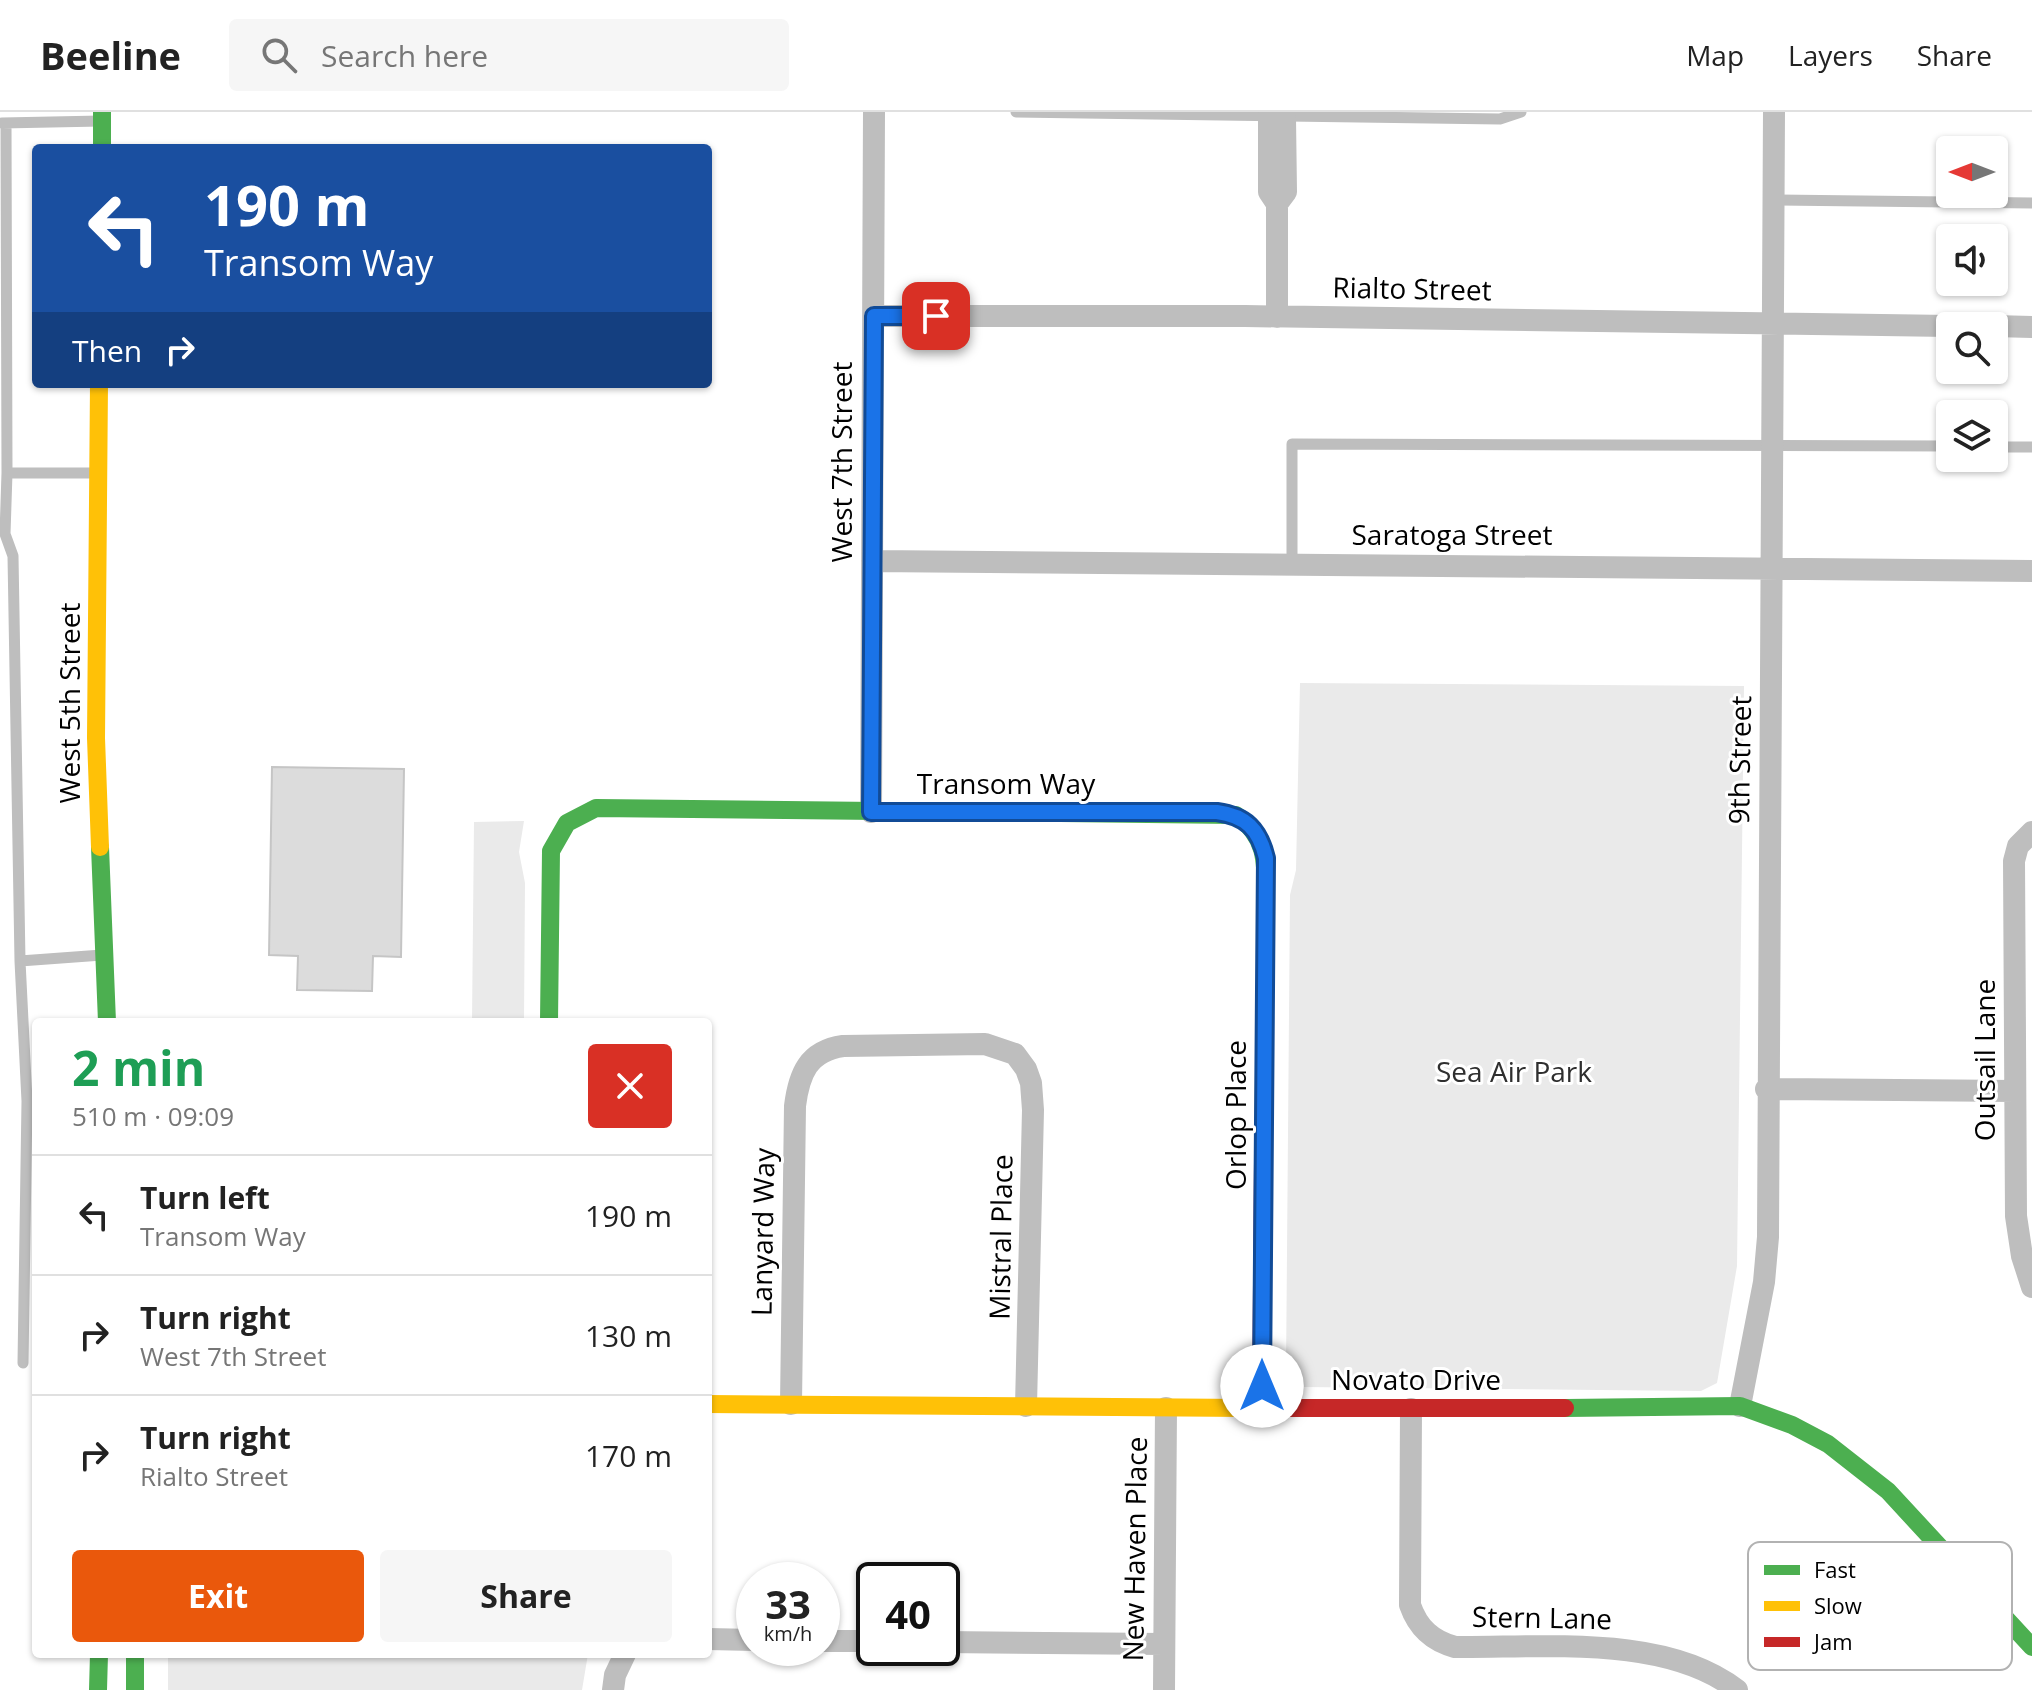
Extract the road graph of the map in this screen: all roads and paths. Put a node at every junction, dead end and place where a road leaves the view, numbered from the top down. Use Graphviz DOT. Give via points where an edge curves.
graph roads {
  1 [pos="874,112"];
  2 [pos="1016,112"];
  3 [pos="1521,112"];
  4 [pos="1774,112"];
  5 [pos="102,117"];
  6 [pos="1277,117"];
  7 [pos="3,123"];
  8 [pos="102,144"];
  9 [pos="1773,200"];
  10 [pos="2032,203"];
  11 [pos="874,316"];
  12 [pos="1277,317"];
  13 [pos="1774,325"];
  14 [pos="1936,326"];
  15 [pos="2008,326"];
  16 [pos="2032,327"];
  17 [pos="99,388"];
  18 [pos="4,393"];
  19 [pos="1772,446"];
  20 [pos="1936,446"];
  21 [pos="2008,447"];
  22 [pos="2032,447"];
  23 [pos="7,473"];
  24 [pos="99,473"];
  25 [pos="872,561"];
  26 [pos="1292,564"];
  27 [pos="1771,567"];
  28 [pos="2032,571"];
  29 [pos="871,812"];
  30 [pos="1253,826"];
  31 [pos="2030,833"];
  32 [pos="103,955"];
  33 [pos="20,961"];
  34 [pos="107,1018"];
  35 [pos="549,1018"];
  36 [pos="1026,1069"];
  37 [pos="1766,1089"];
  38 [pos="2015,1091"];
  39 [pos="2032,1287"];
  40 [pos="23,1363"];
  41 [pos="712,1404"];
  42 [pos="791,1404"];
  43 [pos="1026,1406"];
  44 [pos="1740,1406"];
  45 [pos="1261,1407"];
  46 [pos="1166,1408"];
  47 [pos="1411,1409"];
  48 [pos="1935,1542"];
  49 [pos="2012,1625"];
  50 [pos="712,1639"];
  51 [pos="736,1640"];
  52 [pos="960,1642"];
  53 [pos="1164,1644"];
  54 [pos="2032,1647"];
  55 [pos="99,1658"];
  56 [pos="135,1658"];
  57 [pos="622,1658"];
  58 [pos="98,1690"];
  59 [pos="135,1690"];
  60 [pos="613,1690"];
  61 [pos="1164,1690"];
  62 [pos="1737,1690"];
  1 -- 11 [label="street, West 7th Street"];
  2 -- 6 [label="lane"];
  3 -- 6 [label="lane" via="1500,119"];
  4 -- 9 [label="street, 9th Street"];
  5 -- 7 [label="lane"];
  5 -- 8 [label="street"];
  6 -- 12 [label="street" via="1269,192 1277,204"];
  7 -- 18 [label="lane"];
  9 -- 10 [label="lane"];
  9 -- 13 [label="street, 9th Street"];
  11 -- 12 [label="street, Rialto Street"];
  11 -- 25 [label="street, West 7th Street"];
  12 -- 13 [label="street, Rialto Street"];
  13 -- 14 [label="street, Rialto Street"];
  13 -- 19 [label="street, 9th Street"];
  15 -- 16 [label="street"];
  17 -- 24 [label="street, West 5th Street"];
  18 -- 23 [label="lane"];
  19 -- 20 [label="lane"];
  19 -- 26 [label="lane" via="1292,444"];
  19 -- 27 [label="street, 9th Street"];
  21 -- 22 [label="lane"];
  23 -- 24 [label="lane"];
  23 -- 33 [label="lane"];
  24 -- 32 [label="street, West 5th Street" via="96,738"];
  25 -- 26 [label="street, Saratoga Street"];
  25 -- 29 [label="street, West 7th Street"];
  26 -- 27 [label="street, Saratoga Street"];
  27 -- 28 [label="street, Saratoga Street"];
  27 -- 37 [label="street, 9th Street"];
  29 -- 30 [label="street, Transom Way" via="1217,812 1236,815"];
  29 -- 35 [label="street, Transom Way" via="596,808 579,813 558,832 551,851"];
  30 -- 45 [label="street, Orlop Place" via="1266,858"];
  31 -- 38 [label="street, Outsail Lane" via="2014,861"];
  32 -- 33 [label="lane"];
  32 -- 34 [label="street, West 5th Street"];
  33 -- 40 [label="lane" via="27,1101"];
  36 -- 42 [label="street, Lanyard Way" via="1015,1054 985,1044 843,1046 827,1048 807,1062 795,1106"];
  36 -- 43 [label="street, Mistral Place" via="1033,1110"];
  37 -- 38 [label="street"];
  37 -- 44 [label="street, 9th Street" via="1768,1237"];
  38 -- 39 [label="street, Outsail Lane" via="2016,1216"];
  41 -- 42 [label="street, Novato Drive"];
  42 -- 43 [label="street, Novato Drive"];
  43 -- 46 [label="street, Novato Drive"];
  44 -- 47 [label="street, Novato Drive"];
  44 -- 48 [label="street, Novato Drive" via="1792,1425 1861,1467"];
  45 -- 46 [label="street, Novato Drive"];
  45 -- 47 [label="street, Novato Drive"];
  46 -- 53 [label="street, New Haven Place"];
  47 -- 62 [label="street, Stern Lane" via="1410,1605 1414,1619 1430,1636 1455,1647 1625,1649 1693,1665"];
  49 -- 54 [label="street, Novato Drive"];
  50 -- 51 [label="street"];
  52 -- 53 [label="street"];
  53 -- 61 [label="street, New Haven Place"];
  55 -- 58 [label="street"];
  56 -- 59 [label="street"];
  57 -- 60 [label="street"];
}
